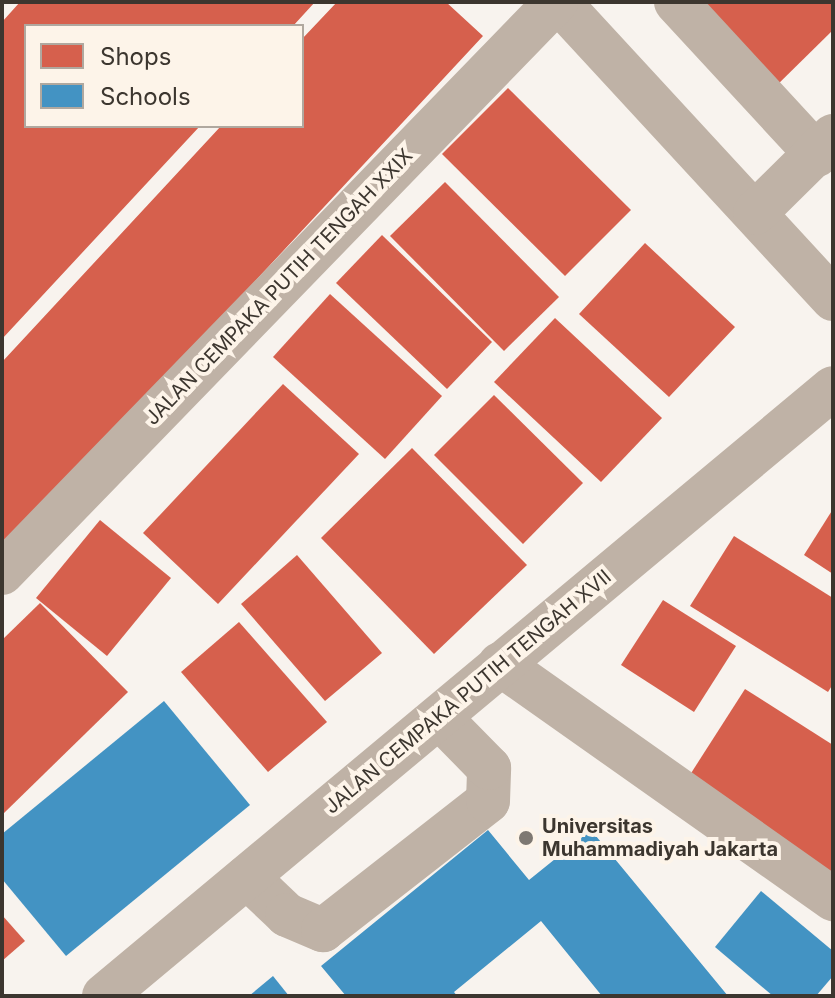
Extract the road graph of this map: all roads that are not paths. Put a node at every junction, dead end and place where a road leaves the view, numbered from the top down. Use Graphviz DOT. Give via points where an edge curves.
graph roads {
  1 [pos="558,2"];
  2 [pos="676,2"];
  3 [pos="825,146"];
  4 [pos="755,213"];
  5 [pos="833,299"];
  6 [pos="833,388"];
  7 [pos="2,573"];
  8 [pos="500,664"];
  9 [pos="439,717"];
  10 [pos="247,877"];
  11 [pos="833,899"];
  12 [pos="104,996"];
  1 -- 4 [label="street"];
  1 -- 7 [label="street, JALAN CEMPAKA PUTIH TENGAH XXIX"];
  2 -- 3 [label="street"];
  3 -- 4 [label="street"];
  4 -- 5 [label="street"];
  6 -- 8 [label="street, JALAN CEMPAKA PUTIH TENGAH XVII"];
  8 -- 9 [label="street, JALAN CEMPAKA PUTIH TENGAH XVII"];
  8 -- 11 [label="street"];
  9 -- 10 [label="street, JALAN CEMPAKA PUTIH TENGAH XVII"];
  9 -- 10 [label="street" via="489,768 488,801 323,930 287,915"];
  10 -- 12 [label="street, JALAN CEMPAKA PUTIH TENGAH XVII"];
}
